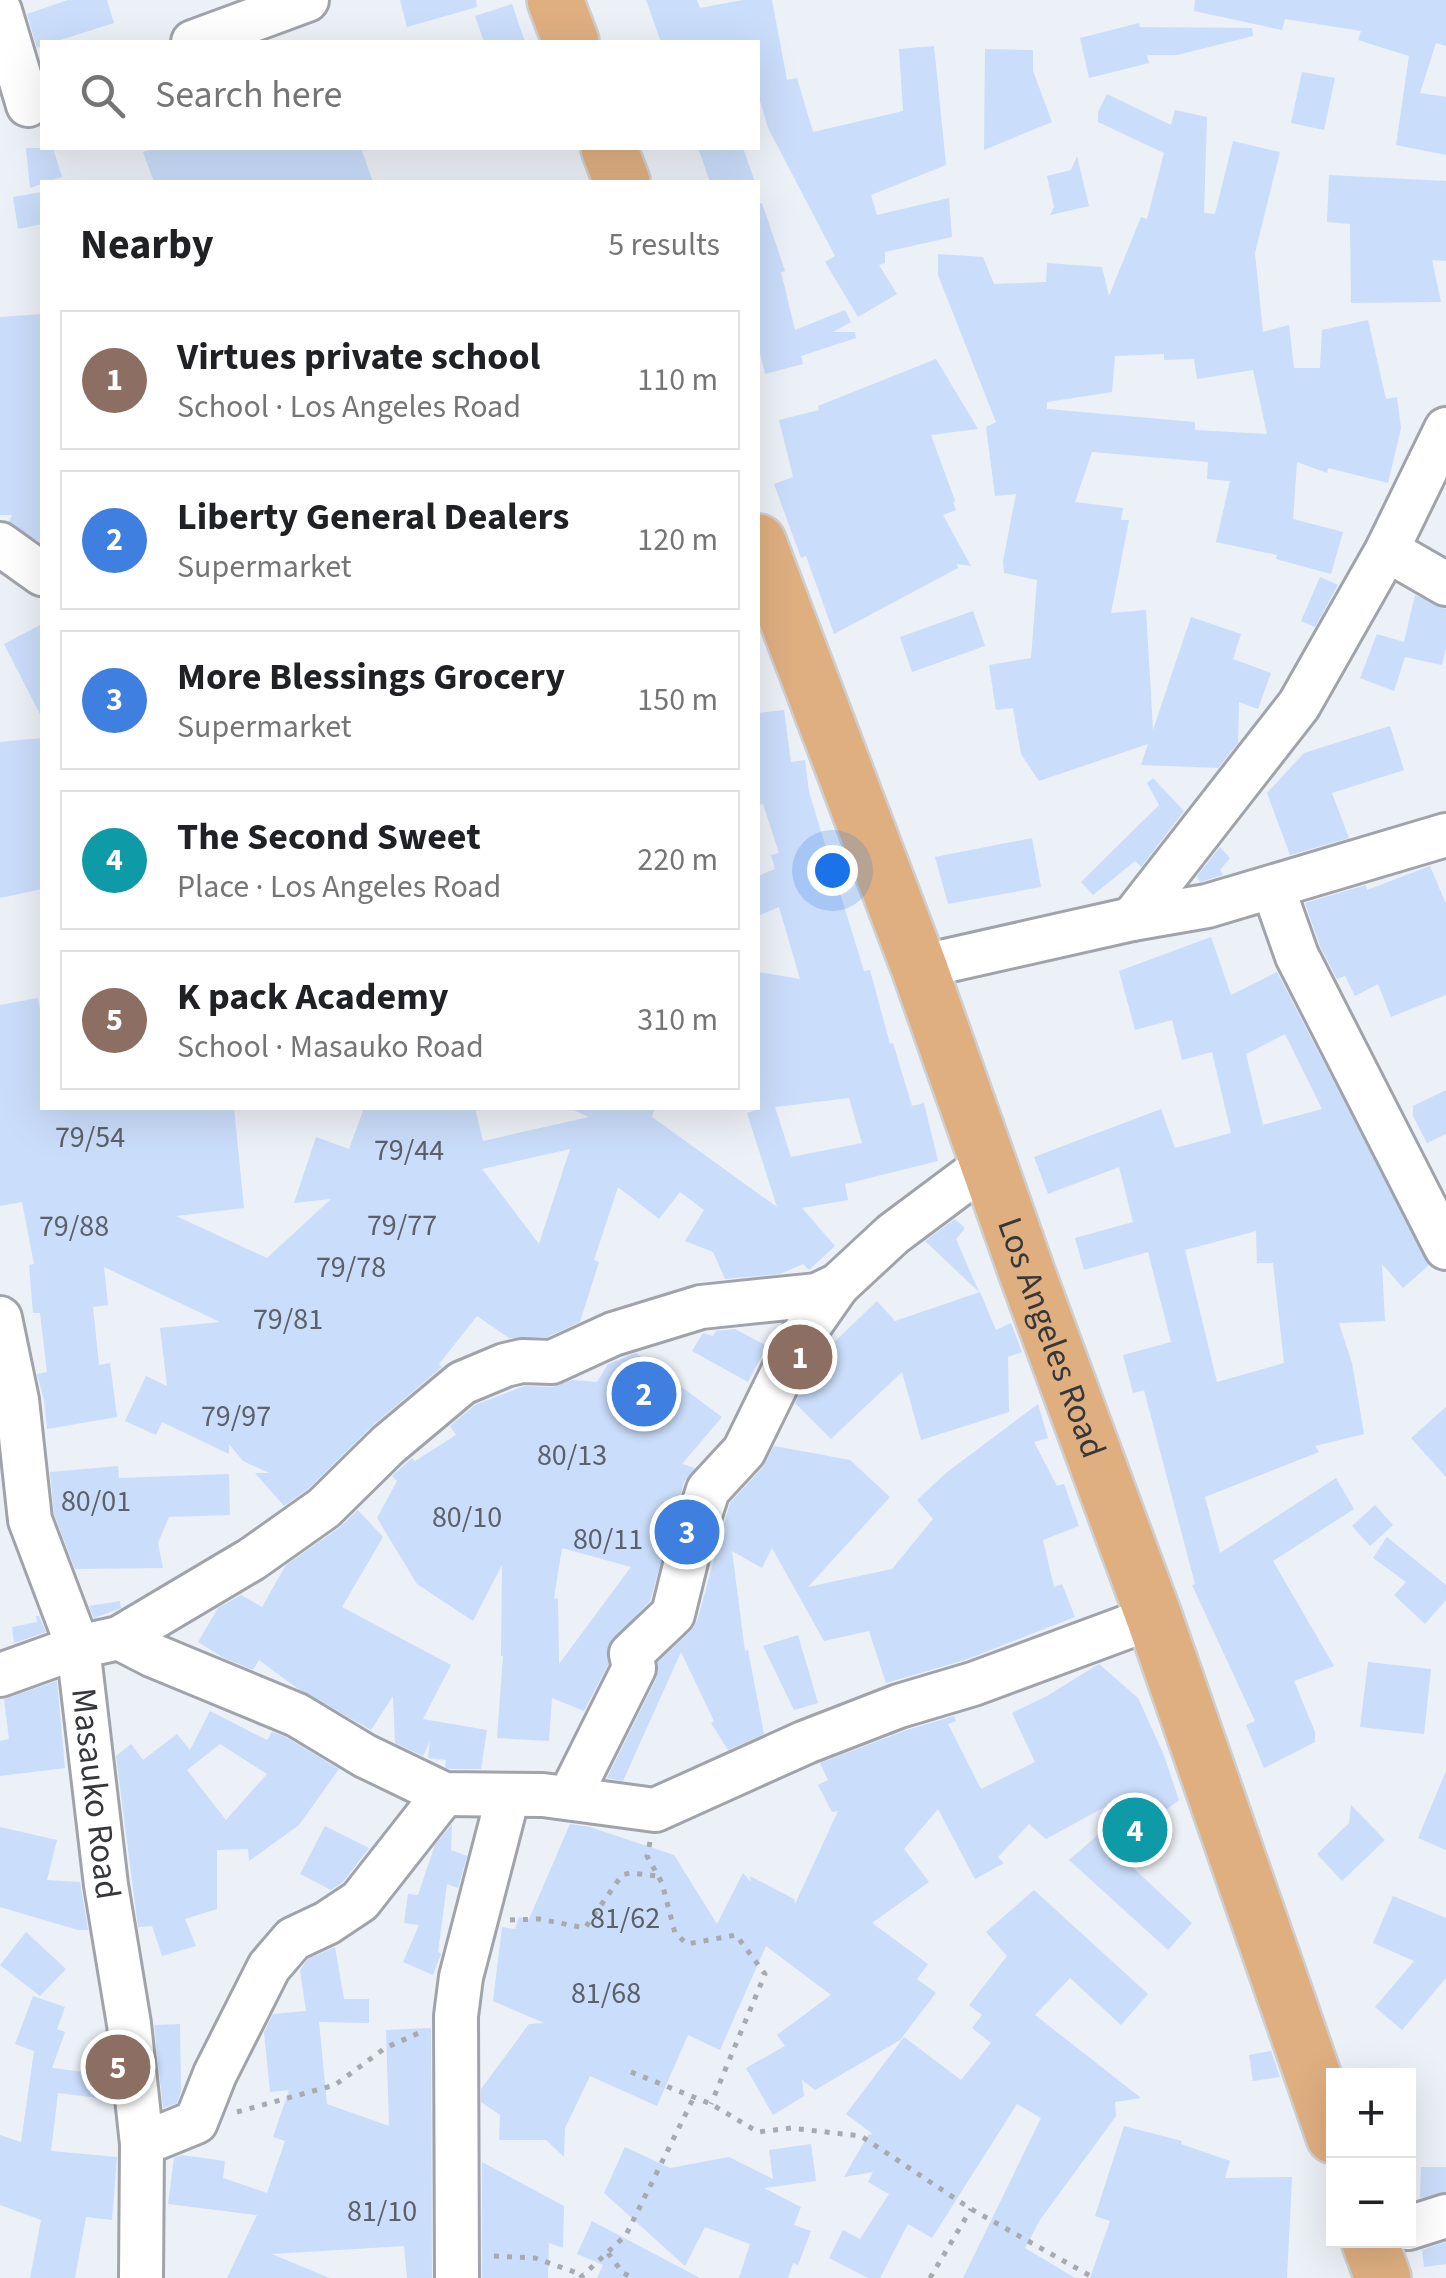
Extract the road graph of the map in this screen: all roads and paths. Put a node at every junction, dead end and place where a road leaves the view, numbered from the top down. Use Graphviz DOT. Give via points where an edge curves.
graph roads {
  1 [pos="307,0"];
  2 [pos="555,0"];
  3 [pos="264,7"];
  4 [pos="0,11"];
  5 [pos="197,40"];
  6 [pos="570,40"];
  7 [pos="24,106"];
  8 [pos="610,150"];
  9 [pos="621,180"];
  10 [pos="1446,429"];
  11 [pos="0,544"];
  12 [pos="1387,550"];
  13 [pos="40,573"];
  14 [pos="764,580"];
  15 [pos="1446,584"];
  16 [pos="1446,835"];
  17 [pos="1273,888"];
  18 [pos="1132,919"];
  19 [pos="919,967"];
  20 [pos="988,1163"];
  21 [pos="1446,1248"];
  22 [pos="838,1285"];
  23 [pos="0,1318"];
  24 [pos="1154,1617"];
  25 [pos="99,1642"];
  26 [pos="0,1675"];
  27 [pos="444,1794"];
  28 [pos="508,1796"];
  29 [pos="569,1798"];
  30 [pos="655,1810"];
  31 [pos="658,1876"];
  32 [pos="478,1922"];
  33 [pos="456,2016"];
  34 [pos="631,2072"];
  35 [pos="692,2099"];
  36 [pos="710,2104"];
  37 [pos="1326,2113"];
  38 [pos="196,2122"];
  39 [pos="142,2144"];
  40 [pos="971,2210"];
  41 [pos="1446,2216"];
  42 [pos="1416,2225"];
  43 [pos="1372,2248"];
  44 [pos="608,2253"];
  45 [pos="458,2266"];
  46 [pos="582,2276"];
  47 [pos="141,2278"];
  48 [pos="634,2278"];
  49 [pos="930,2278"];
  50 [pos="1094,2278"];
  51 [pos="1383,2278"];
  1 -- 3 [label="street"];
  2 -- 6 [label="main road"];
  3 -- 5 [label="street"];
  4 -- 7 [label="street"];
  8 -- 9 [label="main road"];
  10 -- 12 [label="street"];
  11 -- 13 [label="street"];
  12 -- 15 [label="street"];
  12 -- 18 [label="street" via="1299,706"];
  14 -- 19 [label="main road, Los Angeles Road"];
  16 -- 17 [label="street"];
  17 -- 18 [label="street"];
  17 -- 21 [label="street" via="1297,956"];
  18 -- 19 [label="street"];
  19 -- 20 [label="main road, Los Angeles Road"];
  20 -- 22 [label="street"];
  20 -- 24 [label="main road, Los Angeles Road"];
  22 -- 25 [label="street" via="817,1295 701,1307 552,1362 505,1365 462,1383 324,1508 252,1558"];
  22 -- 29 [label="street" via="796,1345 744,1451 708,1490 673,1614 630,1654 634,1668"];
  23 -- 25 [label="street, Masauko Road" via="30,1520"];
  24 -- 30 [label="street" via="899,1706"];
  24 -- 37 [label="main road, Los Angeles Road"];
  25 -- 26 [label="street"];
  25 -- 27 [label="street" via="152,1655 297,1715"];
  25 -- 39 [label="street, Masauko Road" via="104,1869"];
  27 -- 28 [label="street"];
  27 -- 38 [label="street" via="360,1901 293,1939 269,1967"];
  28 -- 29 [label="street"];
  28 -- 32 [label="street"];
  29 -- 30 [label="street"];
  30 -- 31 [label="path" via="647,1856"];
  31 -- 32 [label="path" via="622,1875 585,1928 539,1919"];
  31 -- 36 [label="path" via="676,1933 687,1944 736,1934 765,1974"];
  32 -- 33 [label="street"];
  33 -- 38 [label="path" via="385,2048 335,2085"];
  33 -- 45 [label="street"];
  34 -- 35 [label="path"];
  35 -- 36 [label="path"];
  35 -- 44 [label="path" via="626,2234"];
  36 -- 40 [label="path" via="758,2132 791,2128 861,2136"];
  38 -- 39 [label="street"];
  39 -- 47 [label="street, Masauko Road"];
  40 -- 49 [label="path"];
  40 -- 50 [label="path"];
  41 -- 42 [label="street"];
  43 -- 51 [label="main road"];
  44 -- 46 [label="path"];
  44 -- 48 [label="path"];
  45 -- 46 [label="path" via="535,2258"];
}
